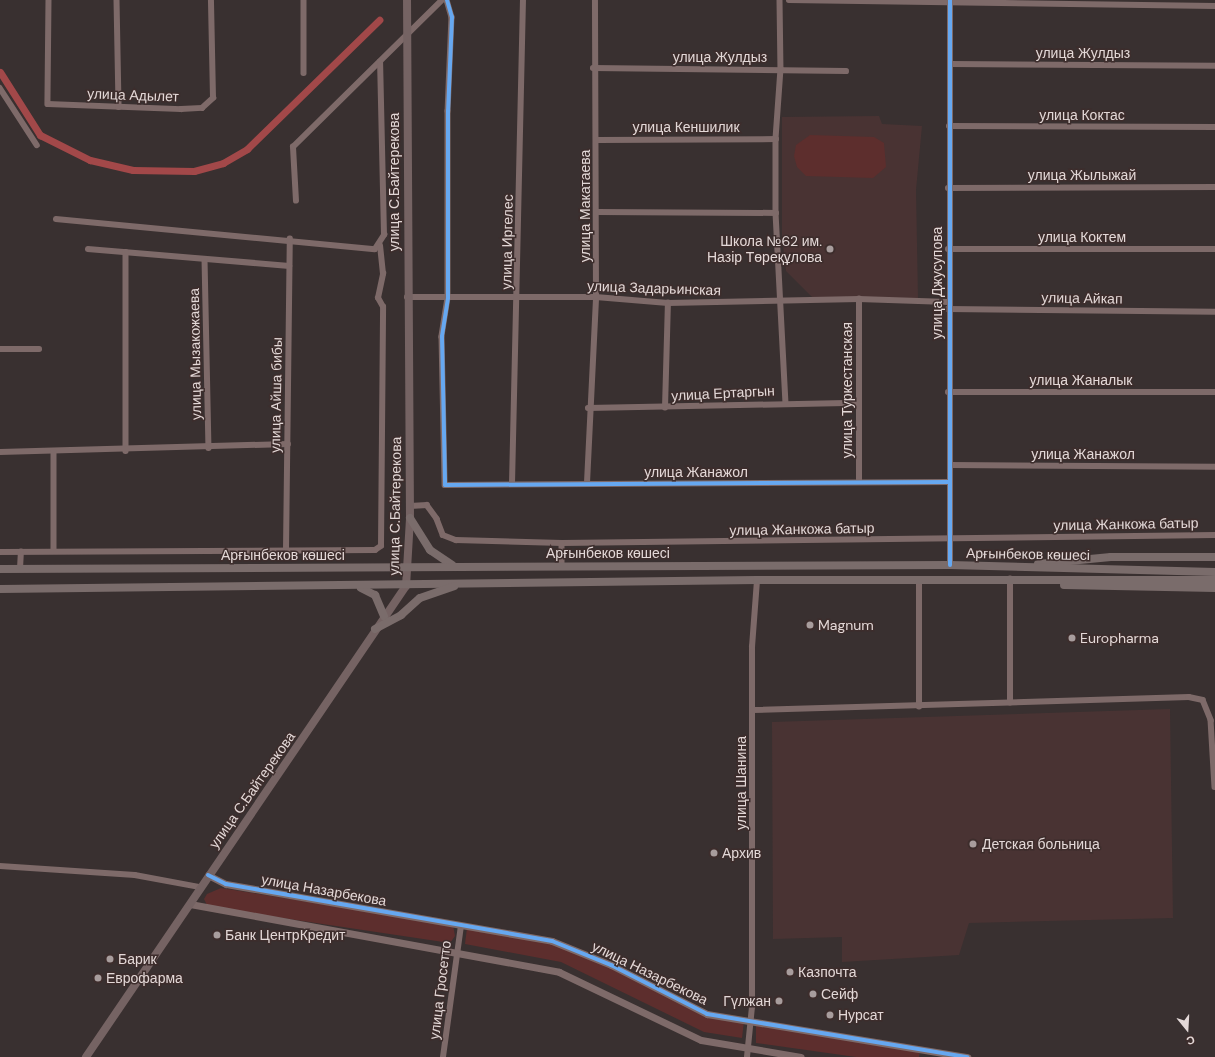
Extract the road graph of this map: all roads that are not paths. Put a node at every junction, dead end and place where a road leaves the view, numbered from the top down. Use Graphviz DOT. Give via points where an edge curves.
graph roads {
  1 [pos="49,0"];
  2 [pos="117,0"];
  3 [pos="211,0"];
  4 [pos="304,0"];
  5 [pos="407,0"];
  6 [pos="442,0"];
  7 [pos="447,0"];
  8 [pos="523,0"];
  9 [pos="595,0"];
  10 [pos="780,0"];
  11 [pos="789,0"];
  12 [pos="861,1"];
  13 [pos="950,2"];
  14 [pos="1215,6"];
  15 [pos="407,31"];
  16 [pos="380,62"];
  17 [pos="951,64"];
  18 [pos="1215,66"];
  19 [pos="593,68"];
  20 [pos="781,70"];
  21 [pos="846,71"];
  22 [pos="304,73"];
  23 [pos="0,88"];
  24 [pos="119,107"];
  25 [pos="949,126"];
  26 [pos="1215,127"];
  27 [pos="776,139"];
  28 [pos="598,140"];
  29 [pos="36,145"];
  30 [pos="1215,187"];
  31 [pos="948,188"];
  32 [pos="296,201"];
  33 [pos="597,212"];
  34 [pos="776,213"];
  35 [pos="56,218"];
  36 [pos="290,240"];
  37 [pos="380,246"];
  38 [pos="88,249"];
  39 [pos="948,249"];
  40 [pos="1215,249"];
  41 [pos="126,252"];
  42 [pos="205,259"];
  43 [pos="289,266"];
  44 [pos="407,297"];
  45 [pos="596,297"];
  46 [pos="448,298"];
  47 [pos="519,298"];
  48 [pos="859,299"];
  49 [pos="783,302"];
  50 [pos="948,302"];
  51 [pos="668,303"];
  52 [pos="948,309"];
  53 [pos="1215,312"];
  54 [pos="0,348"];
  55 [pos="39,349"];
  56 [pos="948,392"];
  57 [pos="1215,392"];
  58 [pos="786,402"];
  59 [pos="858,403"];
  60 [pos="588,408"];
  61 [pos="665,408"];
  62 [pos="288,444"];
  63 [pos="209,448"];
  64 [pos="126,451"];
  65 [pos="0,452"];
  66 [pos="54,452"];
  67 [pos="950,465"];
  68 [pos="1215,467"];
  69 [pos="859,482"];
  70 [pos="948,482"];
  71 [pos="587,483"];
  72 [pos="512,484"];
  73 [pos="410,506"];
  74 [pos="410,518"];
  75 [pos="1215,535"];
  76 [pos="951,540"];
  77 [pos="562,543"];
  78 [pos="286,550"];
  79 [pos="54,551"];
  80 [pos="0,552"];
  81 [pos="20,552"];
  82 [pos="1215,556"];
  83 [pos="950,565"];
  84 [pos="454,566"];
  85 [pos="562,566"];
  86 [pos="1026,566"];
  87 [pos="407,567"];
  88 [pos="0,569"];
  89 [pos="20,569"];
  90 [pos="1215,572"];
  91 [pos="1010,579"];
  92 [pos="756,580"];
  93 [pos="919,580"];
  94 [pos="1029,580"];
  95 [pos="1215,580"];
  96 [pos="455,585"];
  97 [pos="357,586"];
  98 [pos="406,586"];
  99 [pos="1215,588"];
  100 [pos="0,589"];
  101 [pos="384,616"];
  102 [pos="375,629"];
  103 [pos="1010,703"];
  104 [pos="918,707"];
  105 [pos="753,710"];
  106 [pos="1215,787"];
  107 [pos="0,866"];
  108 [pos="208,875"];
  109 [pos="200,888"];
  110 [pos="190,904"];
  111 [pos="461,926"];
  112 [pos="456,954"];
  113 [pos="750,1022"];
  114 [pos="747,1053"];
  115 [pos="923,1054"];
  116 [pos="86,1057"];
  117 [pos="443,1057"];
  118 [pos="802,1057"];
  119 [pos="967,1057"];
  1 -- 24 [label="street, улица Адылет" via="48,104"];
  2 -- 24 [label="street"];
  3 -- 24 [label="street, улица Адылет" via="213,98 202,108"];
  4 -- 22 [label="street"];
  5 -- 15 [label="main road, улица С.Байтерекова"];
  6 -- 15 [label="street"];
  7 -- 46 [label="street" via="452,17 448,111"];
  8 -- 47 [label="street, улица Иргелес"];
  9 -- 19 [label="street, улица Макатаева"];
  10 -- 20 [label="street"];
  11 -- 12 [label="street"];
  12 -- 13 [label="street"];
  13 -- 14 [label="street"];
  13 -- 17 [label="street, улица Джусупова"];
  15 -- 16 [label="street"];
  15 -- 44 [label="main road, улица С.Байтерекова"];
  16 -- 32 [label="street" via="293,147"];
  16 -- 37 [label="street" via="384,235"];
  17 -- 18 [label="street, улица Жулдыз"];
  17 -- 25 [label="street, улица Джусупова"];
  19 -- 20 [label="street, улица Жулдыз"];
  19 -- 28 [label="street, улица Макатаева"];
  20 -- 21 [label="street, улица Жулдыз"];
  20 -- 27 [label="street"];
  23 -- 29 [label="street"];
  25 -- 26 [label="street, улица Коктас"];
  25 -- 31 [label="street, улица Джусупова"];
  27 -- 28 [label="street, улица Кеншилик"];
  27 -- 34 [label="street"];
  28 -- 33 [label="street, улица Макатаева"];
  30 -- 31 [label="street, улица Жылыжай"];
  31 -- 39 [label="street, улица Джусупова"];
  33 -- 34 [label="street"];
  33 -- 45 [label="street, улица Макатаева"];
  34 -- 49 [label="street"];
  35 -- 36 [label="street"];
  36 -- 37 [label="street" via="366,250"];
  36 -- 43 [label="street, улица Айша бибы"];
  37 -- 78 [label="street" via="383,274 378,298 383,307 381,546 375,550"];
  38 -- 41 [label="street"];
  39 -- 40 [label="street, улица Коктем"];
  39 -- 50 [label="street, улица Джусупова"];
  41 -- 42 [label="street"];
  41 -- 64 [label="street"];
  42 -- 43 [label="street"];
  42 -- 63 [label="street, улица Мызакожаева"];
  43 -- 62 [label="street, улица Айша бибы"];
  44 -- 46 [label="street, улица Задарьинская"];
  44 -- 73 [label="main road, улица С.Байтерекова"];
  45 -- 47 [label="street, улица Задарьинская"];
  45 -- 51 [label="street, улица Задарьинская"];
  45 -- 60 [label="street, улица Макатаева"];
  46 -- 47 [label="street, улица Задарьинская"];
  46 -- 72 [label="street, улица Жанажол" via="442,337 445,485"];
  47 -- 72 [label="street, улица Иргелес"];
  48 -- 49 [label="street, улица Задарьинская"];
  48 -- 50 [label="street, улица Задарьинская"];
  48 -- 59 [label="street, улица Туркестанская"];
  49 -- 51 [label="street, улица Задарьинская"];
  49 -- 58 [label="street"];
  50 -- 52 [label="street, улица Джусупова"];
  51 -- 61 [label="street"];
  52 -- 53 [label="street, улица Айкап"];
  52 -- 56 [label="street, улица Джусупова"];
  54 -- 55 [label="street"];
  56 -- 57 [label="street, улица Жаналык"];
  56 -- 67 [label="street, улица Джусупова"];
  58 -- 59 [label="street, улица Ертаргын"];
  58 -- 61 [label="street, улица Ертаргын"];
  59 -- 69 [label="street, улица Туркестанская"];
  60 -- 61 [label="street, улица Ертаргын"];
  60 -- 71 [label="street, улица Макатаева"];
  62 -- 63 [label="street"];
  62 -- 78 [label="street, улица Айша бибы"];
  63 -- 64 [label="street"];
  64 -- 66 [label="street"];
  65 -- 66 [label="street"];
  66 -- 79 [label="street"];
  67 -- 68 [label="street, улица Жанажол"];
  67 -- 70 [label="street, улица Джусупова"];
  69 -- 70 [label="street, улица Жанажол"];
  69 -- 71 [label="street, улица Жанажол"];
  70 -- 76 [label="street, улица Джусупова"];
  71 -- 72 [label="street, улица Жанажол"];
  73 -- 74 [label="main road, улица С.Байтерекова"];
  73 -- 77 [label="street, улица Жанкожа батыр" via="427,505 437,519 443,535 456,540"];
  74 -- 84 [label="main road" via="430,550"];
  74 -- 87 [label="main road, улица С.Байтерекова"];
  75 -- 76 [label="street, улица Жанкожа батыр"];
  76 -- 77 [label="street, улица Жанкожа батыр"];
  76 -- 83 [label="street, улица Джусупова"];
  77 -- 85 [label="street"];
  78 -- 79 [label="street"];
  79 -- 81 [label="street"];
  80 -- 81 [label="street"];
  81 -- 89 [label="street"];
  82 -- 86 [label="main road" via="1058,559"];
  83 -- 85 [label="main road, Арғынбеков көшесі"];
  83 -- 86 [label="main road, Арғынбеков көшесі"];
  84 -- 85 [label="main road, Арғынбеков көшесі"];
  84 -- 87 [label="main road, Арғынбеков көшесі"];
  86 -- 90 [label="main road, Арғынбеков көшесі"];
  87 -- 89 [label="main road, Арғынбеков көшесі"];
  87 -- 98 [label="main road, улица С.Байтерекова"];
  88 -- 89 [label="main road, Арғынбеков көшесі"];
  91 -- 93 [label="main road, Арғынбеков көшесі"];
  91 -- 94 [label="main road, Арғынбеков көшесі"];
  91 -- 103 [label="street"];
  92 -- 93 [label="main road, Арғынбеков көшесі"];
  92 -- 96 [label="main road, Арғынбеков көшесі"];
  92 -- 105 [label="street, улица Шанина" via="752,647"];
  93 -- 104 [label="street"];
  94 -- 95 [label="main road, Арғынбеков көшесі"];
  94 -- 99 [label="main road" via="1089,587"];
  96 -- 98 [label="main road, Арғынбеков көшесі"];
  96 -- 102 [label="main road" via="420,598 401,616"];
  97 -- 98 [label="main road, Арғынбеков көшесі"];
  97 -- 100 [label="main road, Арғынбеков көшесі"];
  97 -- 101 [label="main road" via="375,595"];
  98 -- 101 [label="main road, улица С.Байтерекова"];
  101 -- 102 [label="main road, улица С.Байтерекова"];
  102 -- 108 [label="main road, улица С.Байтерекова" via="274,784"];
  103 -- 104 [label="street"];
  103 -- 106 [label="street" via="1203,700 1211,720"];
  104 -- 105 [label="street"];
  105 -- 113 [label="street, улица Шанина"];
  107 -- 109 [label="street" via="135,875"];
  108 -- 109 [label="main road, улица С.Байтерекова"];
  108 -- 111 [label="street, улица Назарбекова" via="226,884"];
  109 -- 110 [label="main road, улица С.Байтерекова"];
  110 -- 112 [label="street"];
  110 -- 116 [label="main road, улица С.Байтерекова"];
  111 -- 112 [label="street, улица Гросетто"];
  111 -- 113 [label="street, улица Назарбекова" via="570,946 707,1014"];
  112 -- 114 [label="street" via="559,972 701,1040"];
  112 -- 117 [label="street, улица Гросетто"];
  113 -- 114 [label="street, улица Шанина"];
  113 -- 115 [label="street, улица Назарбекова"];
  114 -- 118 [label="street"];
  115 -- 119 [label="street, улица Назарбекова"];
}
